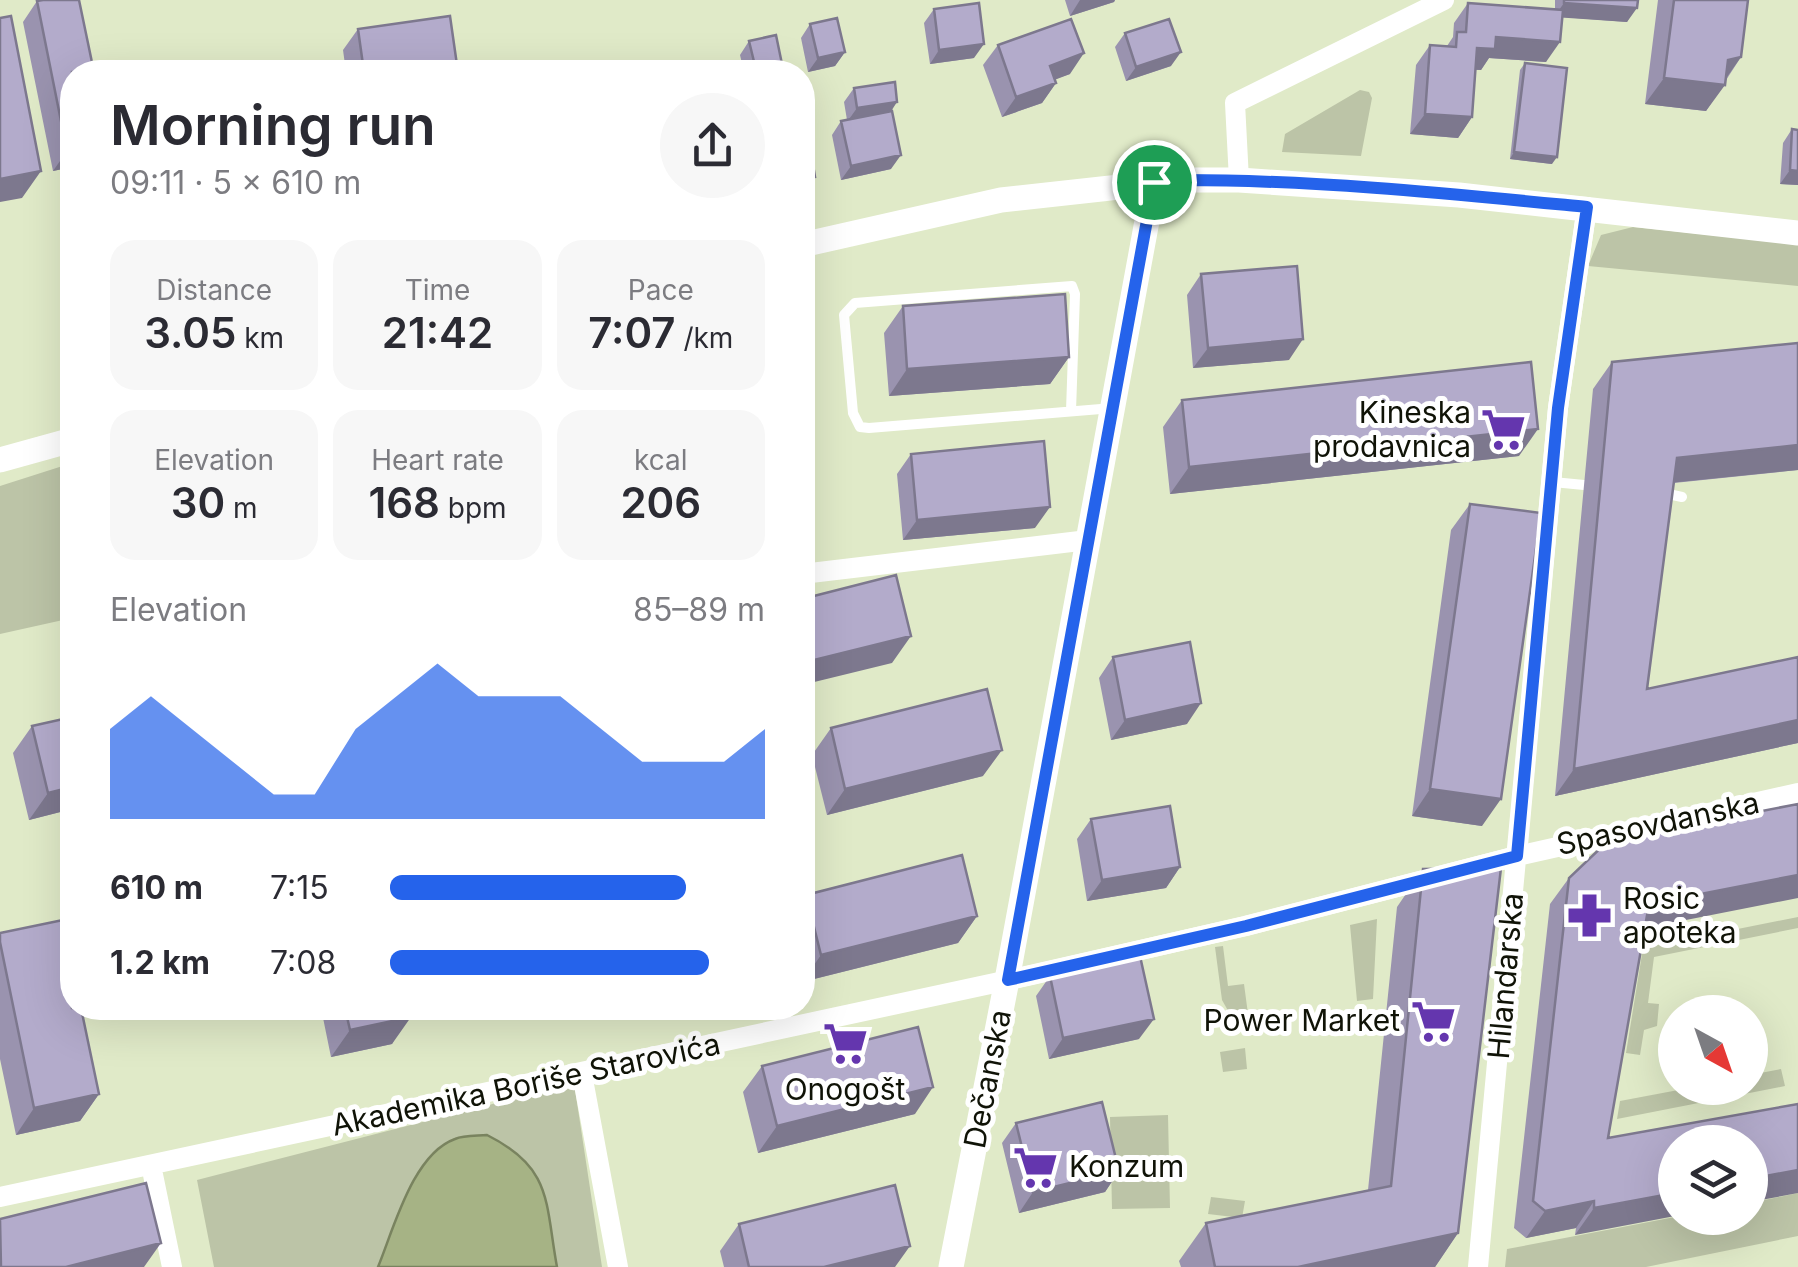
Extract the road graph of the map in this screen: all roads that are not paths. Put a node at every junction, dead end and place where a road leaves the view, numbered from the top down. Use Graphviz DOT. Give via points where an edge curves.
graph roads {
  1 [pos="1444,0"];
  2 [pos="1239,180"];
  3 [pos="1154,182"];
  4 [pos="1587,207"];
  5 [pos="1798,233"];
  6 [pos="815,242"];
  7 [pos="1112,408"];
  8 [pos="1071,411"];
  9 [pos="60,443"];
  10 [pos="0,460"];
  11 [pos="1553,482"];
  12 [pos="1584,485"];
  13 [pos="1658,492"];
  14 [pos="1682,497"];
  15 [pos="1088,540"];
  16 [pos="815,572"];
  17 [pos="1798,793"];
  18 [pos="1517,856"];
  19 [pos="1008,980"];
  20 [pos="777,1020"];
  21 [pos="779,1030"];
  22 [pos="582,1074"];
  23 [pos="151,1165"];
  24 [pos="0,1197"];
  25 [pos="172,1267"];
  26 [pos="618,1267"];
  27 [pos="951,1267"];
  28 [pos="1478,1267"];
  1 -- 2 [label="street" via="1236,103"];
  2 -- 3 [label="street"];
  2 -- 4 [label="street"];
  3 -- 6 [label="street" via="1001,200"];
  3 -- 7 [label="street, Dečanska"];
  4 -- 5 [label="street"];
  4 -- 11 [label="street, Hilandarska"];
  7 -- 8 [label="lane"];
  7 -- 15 [label="street, Dečanska"];
  8 -- 8 [label="lane" via="860,426 853,413 844,315 854,303 1072,286"];
  9 -- 10 [label="street"];
  11 -- 12 [label="lane"];
  11 -- 18 [label="street, Hilandarska"];
  13 -- 14 [label="lane"];
  15 -- 16 [label="street"];
  15 -- 19 [label="street, Dečanska"];
  17 -- 18 [label="street, Spasovdanska"];
  18 -- 19 [label="street, Akademika Boriše Starovića"];
  18 -- 28 [label="street, Hilandarska"];
  19 -- 21 [label="street, Akademika Boriše Starovića"];
  19 -- 27 [label="street, Dečanska"];
  20 -- 21 [label="street"];
  21 -- 22 [label="street, Akademika Boriše Starovića"];
  22 -- 23 [label="street, Akademika Boriše Starovića"];
  22 -- 26 [label="street"];
  23 -- 24 [label="street, Akademika Boriše Starovića"];
  23 -- 25 [label="street"];
}
